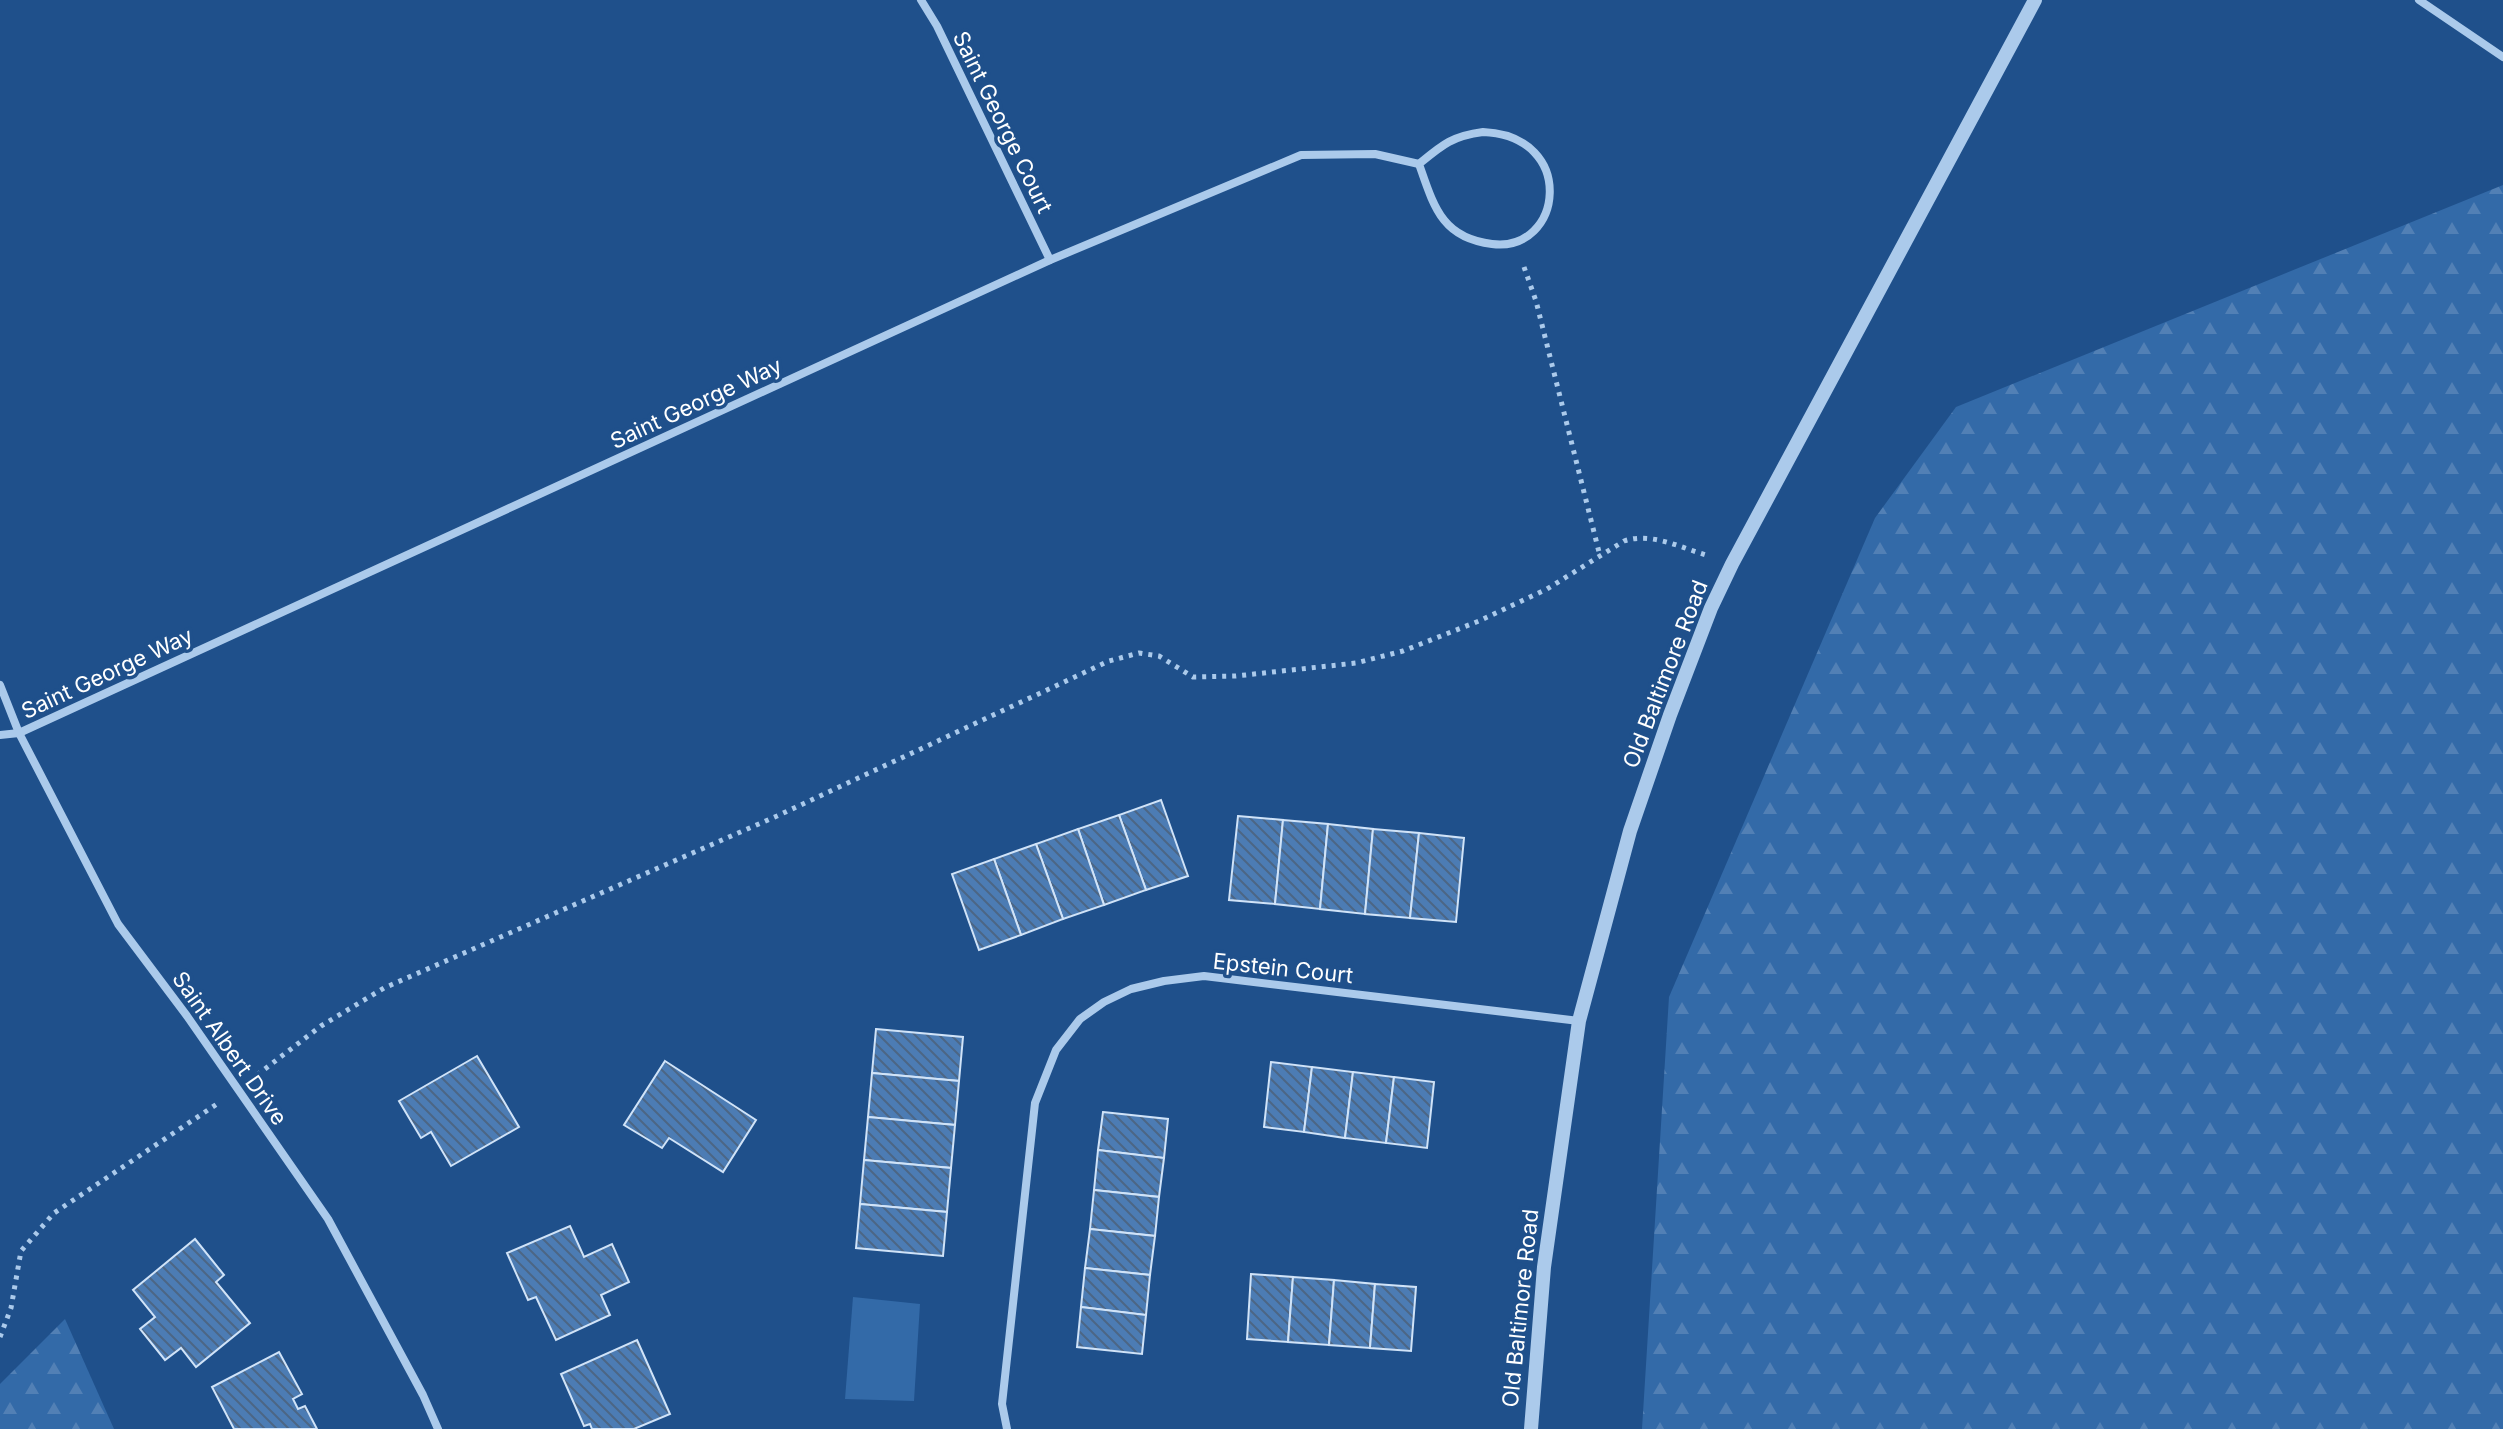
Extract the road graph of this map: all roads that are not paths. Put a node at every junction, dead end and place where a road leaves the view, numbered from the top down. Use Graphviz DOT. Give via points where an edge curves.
graph roads {
  1 [pos="921,0"];
  2 [pos="2035,0"];
  3 [pos="2419,0"];
  4 [pos="2503,57"];
  5 [pos="1419,164"];
  6 [pos="1050,260"];
  7 [pos="0,685"];
  8 [pos="19,733"];
  9 [pos="0,735"];
  10 [pos="1579,1021"];
  11 [pos="438,1429"];
  12 [pos="1007,1429"];
  13 [pos="1531,1429"];
  1 -- 6 [label="street, Saint George Court"];
  2 -- 10 [label="street, Old Baltimore Road" via="1711,608 1630,831"];
  3 -- 4 [label="street"];
  5 -- 5 [label="street" via="1463,134 1501,133 1531,147 1543,162 1547,210 1536,230 1516,243 1471,241 1455,233 1433,204"];
  5 -- 6 [label="street, Saint George Way" via="1375,154 1301,155"];
  6 -- 8 [label="street, Saint George Way"];
  7 -- 8 [label="street, Saint Albert Drive"];
  8 -- 9 [label="street, Saint George Way"];
  8 -- 11 [label="street, Saint Albert Drive" via="118,924 328,1219"];
  10 -- 12 [label="street, Epstein Court" via="1204,976 1131,989 1080,1019 1056,1050 1035,1103 1002,1404"];
  10 -- 13 [label="street, Old Baltimore Road" via="1544,1267"];
}
